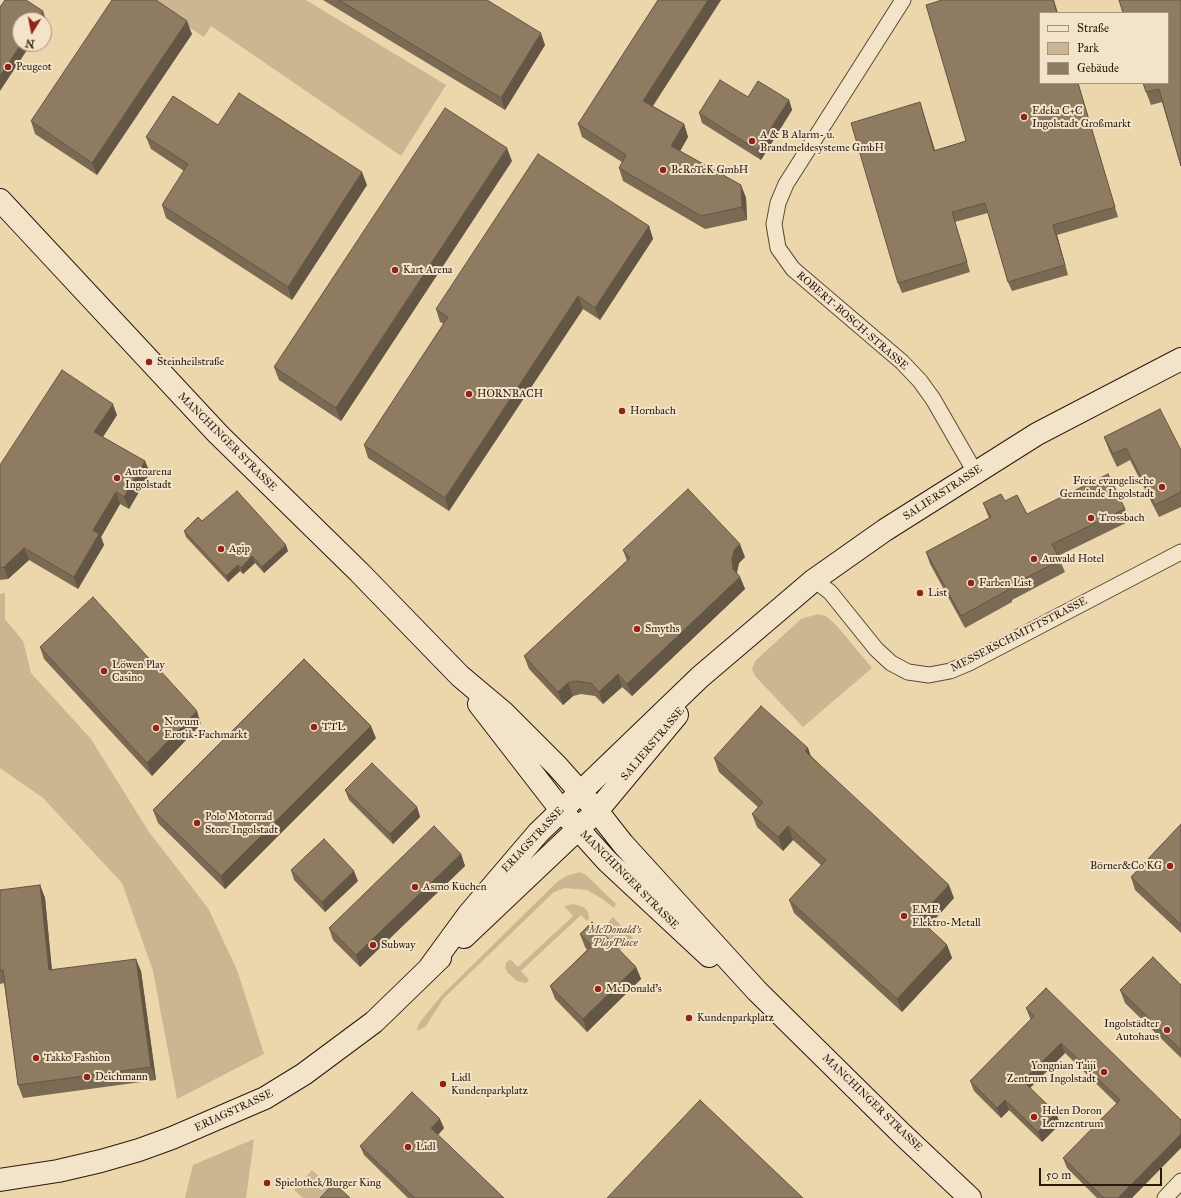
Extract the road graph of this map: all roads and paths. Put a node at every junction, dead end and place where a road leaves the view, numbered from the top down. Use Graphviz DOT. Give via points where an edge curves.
graph roads {
  1 [pos="903,0"];
  2 [pos="0,200"];
  3 [pos="1181,359"];
  4 [pos="975,472"];
  5 [pos="1181,552"];
  6 [pos="814,580"];
  7 [pos="725,657"];
  8 [pos="460,676"];
  9 [pos="580,791"];
  10 [pos="561,810"];
  11 [pos="597,811"];
  12 [pos="578,829"];
  13 [pos="430,967"];
  14 [pos="757,991"];
  15 [pos="0,1180"];
  16 [pos="1181,1182"];
  17 [pos="970,1198"];
  18 [pos="1165,1198"];
  1 -- 4 [label="street, ROBERT-BOSCH-STRASSE" via="786,184 778,203 774,224 778,248 793,269 902,362 920,381 937,405"];
  2 -- 8 [label="main road, MANCHINGER STRASSE" via="218,434 359,572"];
  3 -- 4 [label="main road, SALIERSTRASSE" via="1074,414"];
  4 -- 6 [label="main road, SALIERSTRASSE"];
  5 -- 6 [label="street, MESSERSCHMITTSTRASSE" via="969,663 950,671 929,675 908,672 891,663 876,649 830,592"];
  6 -- 7 [label="main road, SALIERSTRASSE"];
  7 -- 9 [label="main road, SALIERSTRASSE" via="700,677"];
  7 -- 11 [label="main road, SALIERSTRASSE"];
  8 -- 9 [label="main road, MANCHINGER STRASSE" via="504,713"];
  8 -- 10 [label="main road, MANCHINGER STRASSE"];
  9 -- 10 [label="main road, ERIAGSTRASSE"];
  9 -- 11 [label="main road, MANCHINGER STRASSE"];
  10 -- 12 [label="main road, MANCHINGER STRASSE"];
  10 -- 13 [label="main road, ERIAGSTRASSE" via="538,832"];
  11 -- 12 [label="main road, SALIERSTRASSE"];
  11 -- 14 [label="main road, MANCHINGER STRASSE" via="623,844"];
  12 -- 13 [label="main road, ERIAGSTRASSE" via="477,926"];
  12 -- 14 [label="main road, MANCHINGER STRASSE" via="607,861 694,944"];
  13 -- 15 [label="main road, ERIAGSTRASSE" via="374,1022 304,1074 265,1098 139,1150 72,1168"];
  14 -- 17 [label="main road, MANCHINGER STRASSE"];
  16 -- 18 [label="street"];
}
